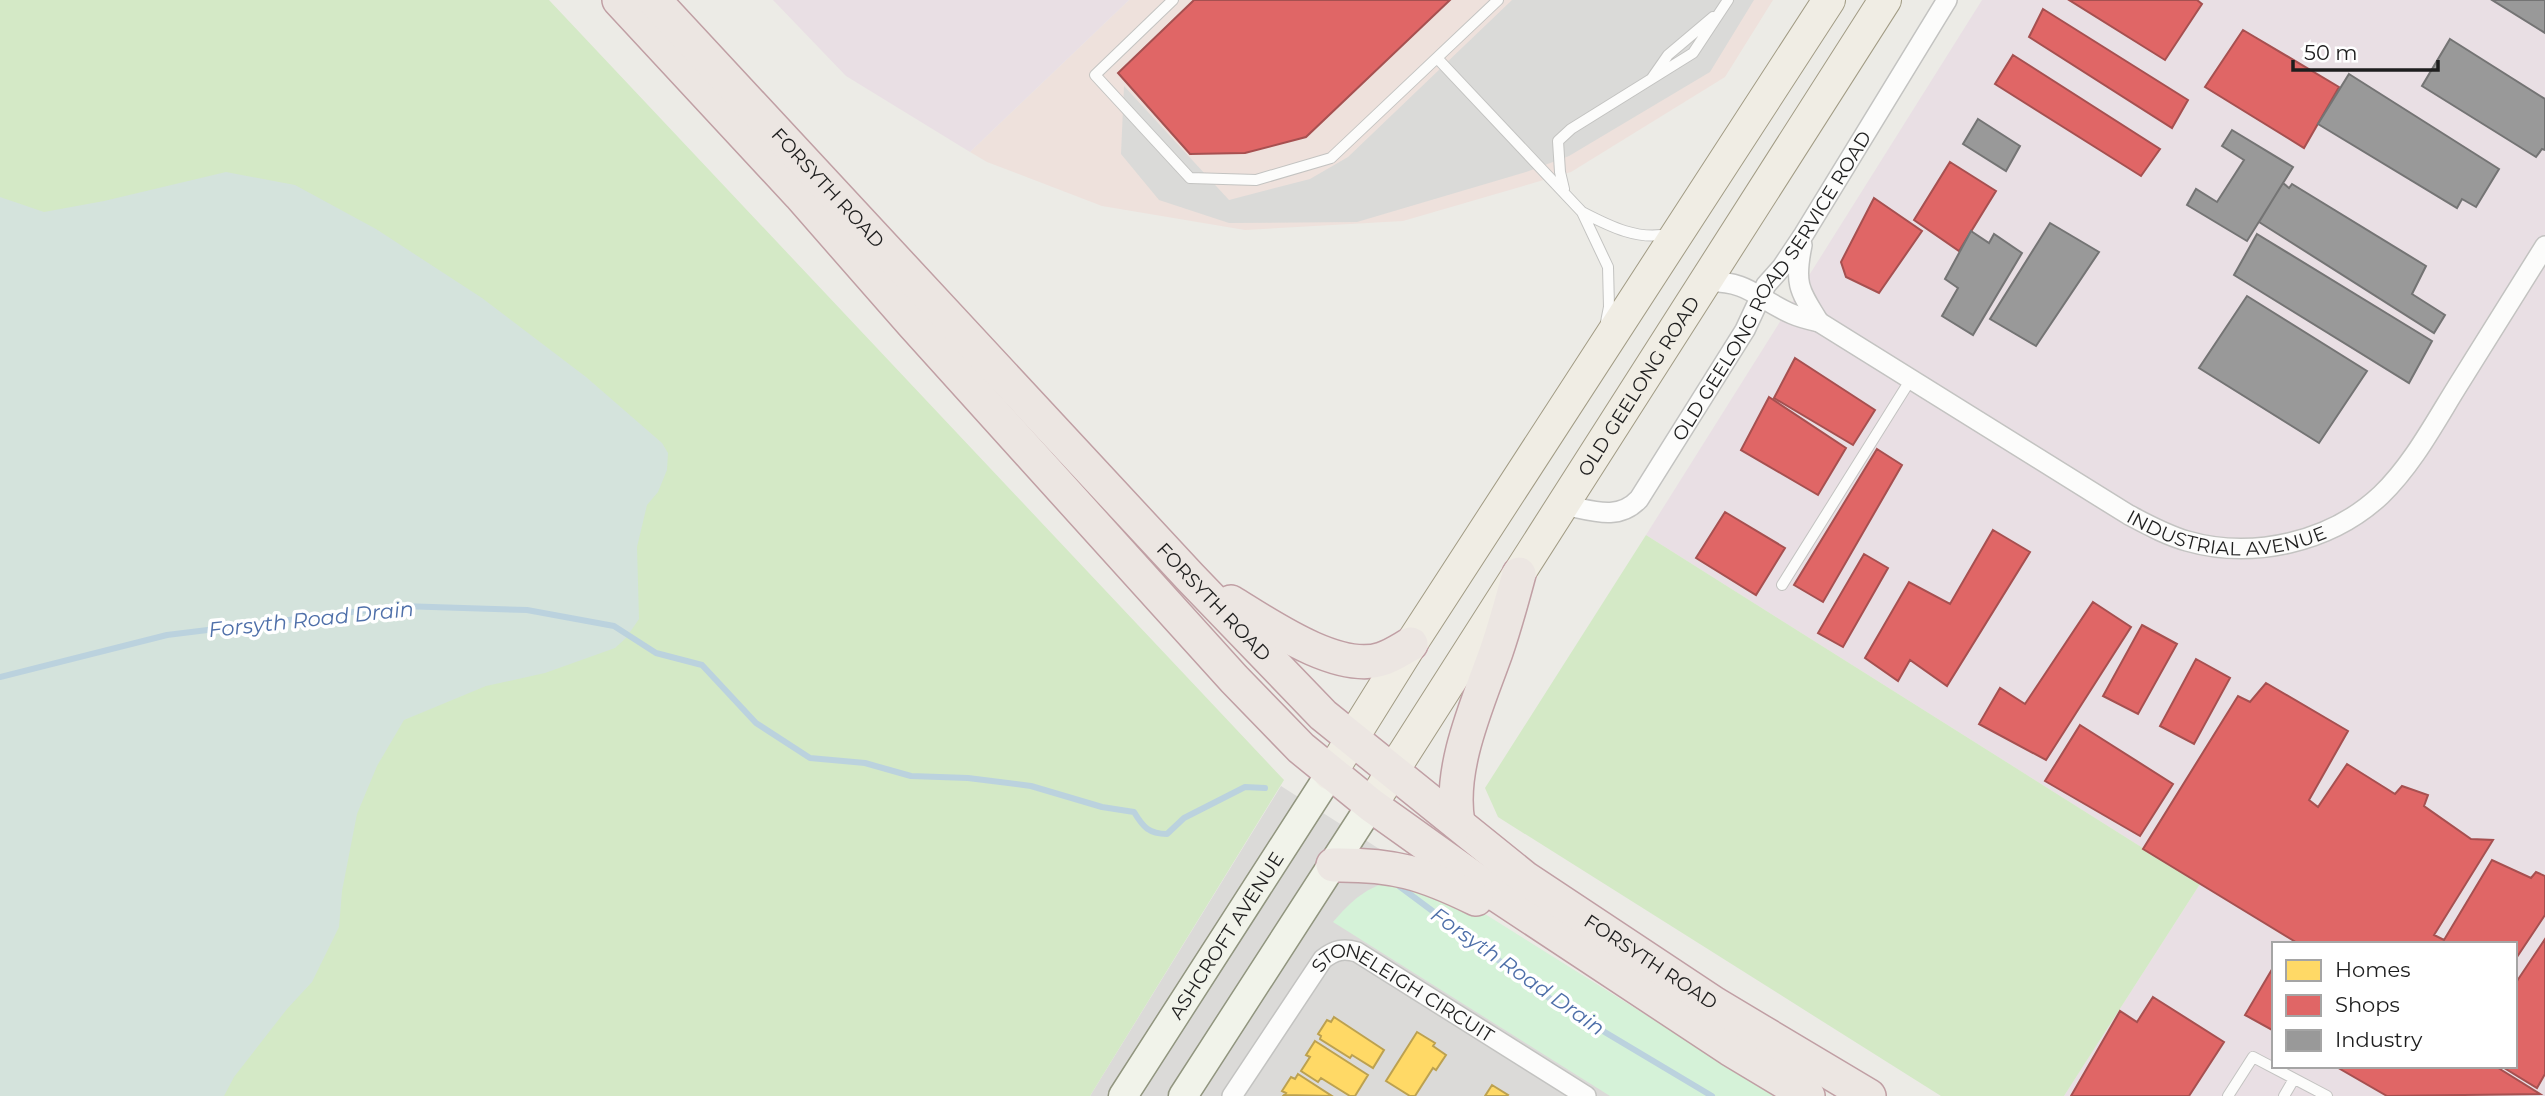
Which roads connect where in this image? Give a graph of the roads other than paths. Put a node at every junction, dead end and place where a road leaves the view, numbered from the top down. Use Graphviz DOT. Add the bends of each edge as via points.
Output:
graph roads {
  1 [pos="619,0"];
  2 [pos="654,0"];
  3 [pos="1173,0"];
  4 [pos="1498,0"];
  5 [pos="1728,0"];
  6 [pos="1829,0"];
  7 [pos="1885,0"];
  8 [pos="1947,0"];
  9 [pos="1437,58"];
  10 [pos="1565,192"];
  11 [pos="1582,212"];
  12 [pos="1682,228"];
  13 [pos="1804,234"];
  14 [pos="2542,257"];
  15 [pos="1705,282"];
  16 [pos="1760,295"];
  17 [pos="1819,322"];
  18 [pos="1597,359"];
  19 [pos="1911,379"];
  20 [pos="1563,505"];
  21 [pos="1520,574"];
  22 [pos="1190,578"];
  23 [pos="1782,585"];
  24 [pos="1411,644"];
  25 [pos="1352,740"];
  26 [pos="1394,772"];
  27 [pos="1330,774"];
  28 [pos="1371,805"];
  29 [pos="1458,823"];
  30 [pos="1332,865"];
  31 [pos="1573,946"];
  32 [pos="2272,1067"];
  33 [pos="2274,1068"];
  34 [pos="2294,1079"];
  35 [pos="1123,1096"];
  36 [pos="1183,1096"];
  37 [pos="1232,1096"];
  38 [pos="1586,1096"];
  39 [pos="1808,1096"];
  40 [pos="1869,1096"];
  41 [pos="2228,1096"];
  42 [pos="2284,1096"];
  43 [pos="2327,1096"];
  1 -- 27 [label="highway, FORSYTH ROAD" via="1234,679"];
  2 -- 22 [label="highway, FORSYTH ROAD"];
  3 -- 9 [label="lane" via="1095,75 1190,178 1256,180 1331,158"];
  4 -- 9 [label="lane"];
  5 -- 10 [label="lane" via="1693,53 1559,141"];
  6 -- 12 [label="main road"];
  7 -- 15 [label="main road, OLD GEELONG ROAD"];
  8 -- 13 [label="street, OLD GEELONG ROAD SERVICE ROAD"];
  9 -- 10 [label="lane"];
  10 -- 11 [label="lane"];
  11 -- 12 [label="lane" via="1615,229 1647,236"];
  11 -- 18 [label="lane" via="1608,267 1609,307"];
  12 -- 18 [label="main road"];
  13 -- 16 [label="street, OLD GEELONG ROAD SERVICE ROAD"];
  13 -- 17 [label="street, INDUSTRIAL AVENUE" via="1797,270 1801,293"];
  14 -- 19 [label="street, INDUSTRIAL AVENUE" via="2401,473 2354,515 2305,539 2280,545 2214,547 2156,530"];
  15 -- 16 [label="street, INDUSTRIAL AVENUE" via="1736,284"];
  15 -- 20 [label="main road, OLD GEELONG ROAD"];
  16 -- 17 [label="street, INDUSTRIAL AVENUE" via="1793,315"];
  16 -- 20 [label="street, OLD GEELONG ROAD SERVICE ROAD" via="1745,330 1634,504 1615,514"];
  17 -- 19 [label="street, INDUSTRIAL AVENUE"];
  18 -- 24 [label="main road"];
  19 -- 23 [label="lane"];
  20 -- 21 [label="main road, OLD GEELONG ROAD"];
  21 -- 26 [label="main road, OLD GEELONG ROAD"];
  21 -- 29 [label="highway" via="1462,757 1455,789"];
  22 -- 24 [label="highway" via="1298,643 1325,653 1363,662 1381,660"];
  22 -- 25 [label="highway, FORSYTH ROAD" via="1322,715"];
  24 -- 25 [label="main road"];
  25 -- 26 [label="highway, FORSYTH ROAD"];
  25 -- 27 [label="main road"];
  26 -- 28 [label="main road, OLD GEELONG ROAD"];
  26 -- 29 [label="highway, FORSYTH ROAD"];
  27 -- 28 [label="highway, FORSYTH ROAD"];
  27 -- 35 [label="main road, ASHCROFT AVENUE"];
  28 -- 30 [label="main road"];
  28 -- 31 [label="highway, FORSYTH ROAD"];
  29 -- 40 [label="highway, FORSYTH ROAD" via="1525,878 1715,1004"];
  30 -- 31 [label="highway" via="1385,866 1441,882"];
  30 -- 36 [label="main road"];
  31 -- 39 [label="highway, FORSYTH ROAD"];
  32 -- 41 [label="lane" via="2253,1057"];
  33 -- 34 [label="lane"];
  34 -- 42 [label="lane"];
  34 -- 43 [label="lane"];
  37 -- 38 [label="street, STONELEIGH CIRCUIT" via="1323,959 1338,949 1348,949"];
}
